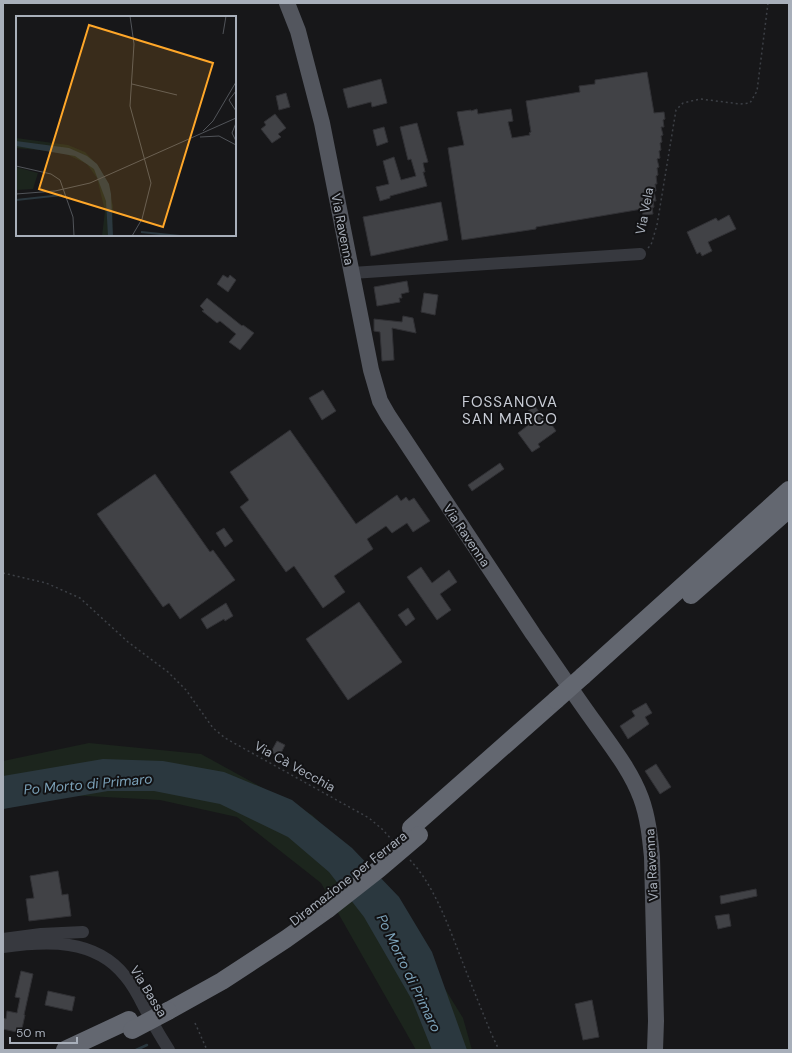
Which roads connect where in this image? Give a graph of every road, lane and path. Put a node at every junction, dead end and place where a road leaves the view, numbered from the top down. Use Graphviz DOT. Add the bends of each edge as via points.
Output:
graph roads {
  1 [pos="287,3"];
  2 [pos="768,3"];
  3 [pos="640,254"];
  4 [pos="352,273"];
  5 [pos="789,490"];
  6 [pos="789,509"];
  7 [pos="3,573"];
  8 [pos="603,665"];
  9 [pos="396,844"];
  10 [pos="410,860"];
  11 [pos="83,932"];
  12 [pos="3,939"];
  13 [pos="28,940"];
  14 [pos="3,947"];
  15 [pos="194,1024"];
  16 [pos="131,1025"];
  17 [pos="65,1050"];
  18 [pos="91,1050"];
  19 [pos="169,1050"];
  20 [pos="207,1050"];
  21 [pos="500,1050"];
  22 [pos="655,1050"];
  1 -- 4 [label="main road, Via Ravenna" via="302,47 322,123"];
  2 -- 3 [label="path, Via Vela" via="756,91 750,104 700,99 683,102 676,110 657,225 651,245"];
  3 -- 4 [label="street, Via Vela"];
  4 -- 22 [label="main road, Via Ravenna" via="371,370 380,401 558,671 619,757 641,797 647,817 652,857"];
  5 -- 8 [label="highway"];
  6 -- 8 [label="highway"];
  7 -- 9 [label="path, Via Cà Vecchia" via="46,583 80,598 128,642 168,672 186,690 213,728 225,738 369,818"];
  8 -- 16 [label="highway, Diramazione per Ferrara, bridge" via="415,831 379,869 326,904 286,939 222,981"];
  10 -- 21 [label="path" via="431,890"];
  11 -- 13 [label="street, Via Bassa" via="62,933"];
  12 -- 13 [label="street, Via Bassa"];
  13 -- 14 [label="street, Via Bassa"];
  13 -- 19 [label="street, Via Bassa" via="85,948 108,959 119,968 137,993"];
  15 -- 20 [label="path"];
  16 -- 17 [label="highway, Diramazione per Ferrara"];
  16 -- 18 [label="highway, Diramazione per Ferrara"];
}
